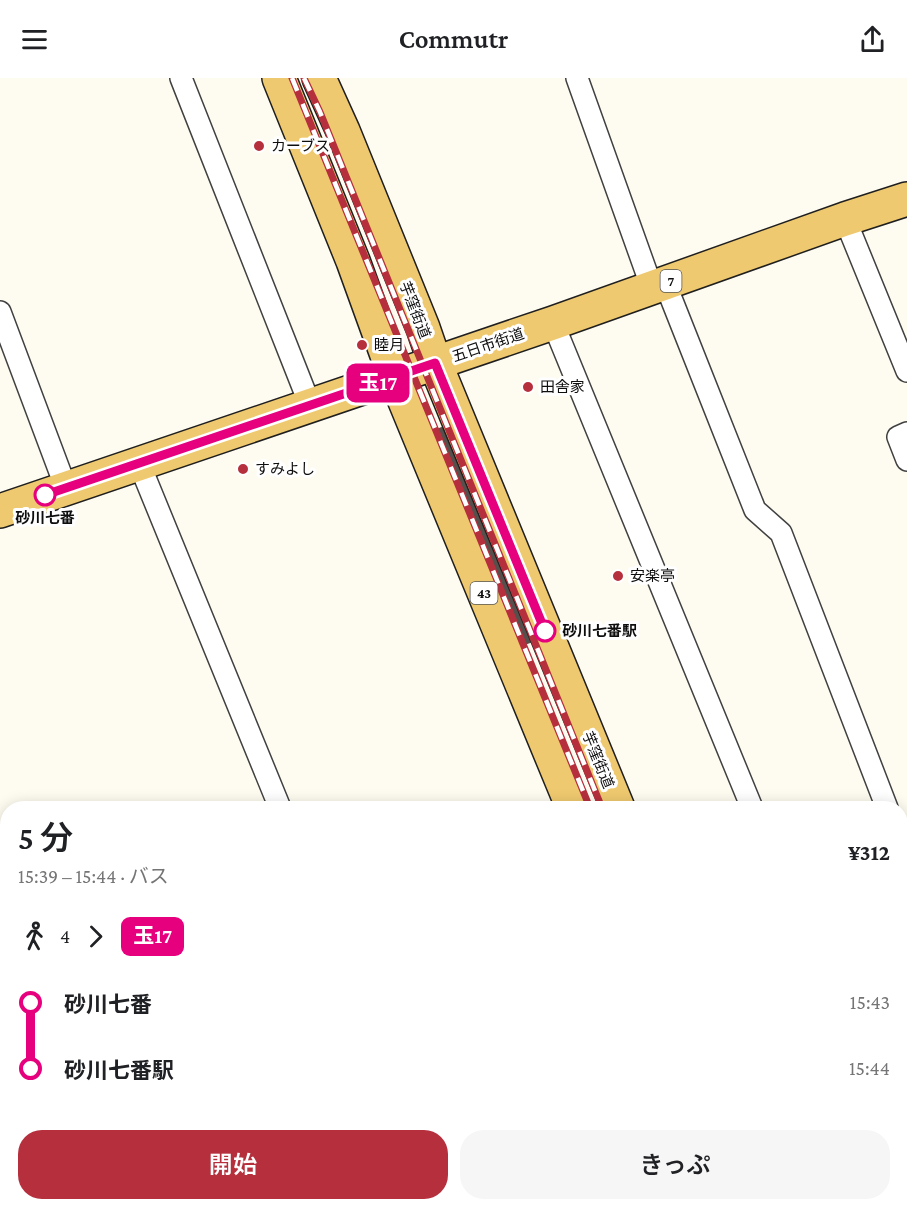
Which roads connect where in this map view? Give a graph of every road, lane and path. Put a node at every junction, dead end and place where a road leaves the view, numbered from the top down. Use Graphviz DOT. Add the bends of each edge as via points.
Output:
graph roads {
  1 [pos="181,78"];
  2 [pos="279,78"];
  3 [pos="319,78"];
  4 [pos="577,78"];
  5 [pos="907,199"];
  6 [pos="845,219"];
  7 [pos="659,285"];
  8 [pos="0,312"];
  9 [pos="553,323"];
  10 [pos="435,363"];
  11 [pos="907,371"];
  12 [pos="395,377"];
  13 [pos="310,405"];
  14 [pos="907,433"];
  15 [pos="907,460"];
  16 [pos="139,463"];
  17 [pos="66,488"];
  18 [pos="0,511"];
  19 [pos="277,801"];
  20 [pos="570,801"];
  21 [pos="615,801"];
  22 [pos="749,801"];
  23 [pos="884,801"];
  1 -- 13 [label="street"];
  2 -- 12 [label="main road, 43"];
  3 -- 10 [label="main road, 芋窪街道"];
  4 -- 7 [label="street"];
  5 -- 6 [label="main road, 五日市街道 / 7"];
  6 -- 7 [label="main road, 五日市街道 / 7"];
  6 -- 11 [label="street"];
  7 -- 9 [label="main road, 五日市街道 / 7"];
  7 -- 23 [label="street" via="755,510 781,532"];
  8 -- 17 [label="street"];
  9 -- 10 [label="main road, 五日市街道 / 7"];
  9 -- 22 [label="street"];
  10 -- 12 [label="main road, 五日市街道 / 7"];
  10 -- 21 [label="main road, 芋窪街道"];
  12 -- 13 [label="main road, 五日市街道 / 7"];
  12 -- 20 [label="main road, 43"];
  13 -- 16 [label="main road, 五日市街道 / 7"];
  14 -- 15 [label="street" via="898,436"];
  16 -- 17 [label="main road, 五日市街道 / 7"];
  16 -- 19 [label="street"];
  17 -- 18 [label="main road, 五日市街道 / 7"];
}
